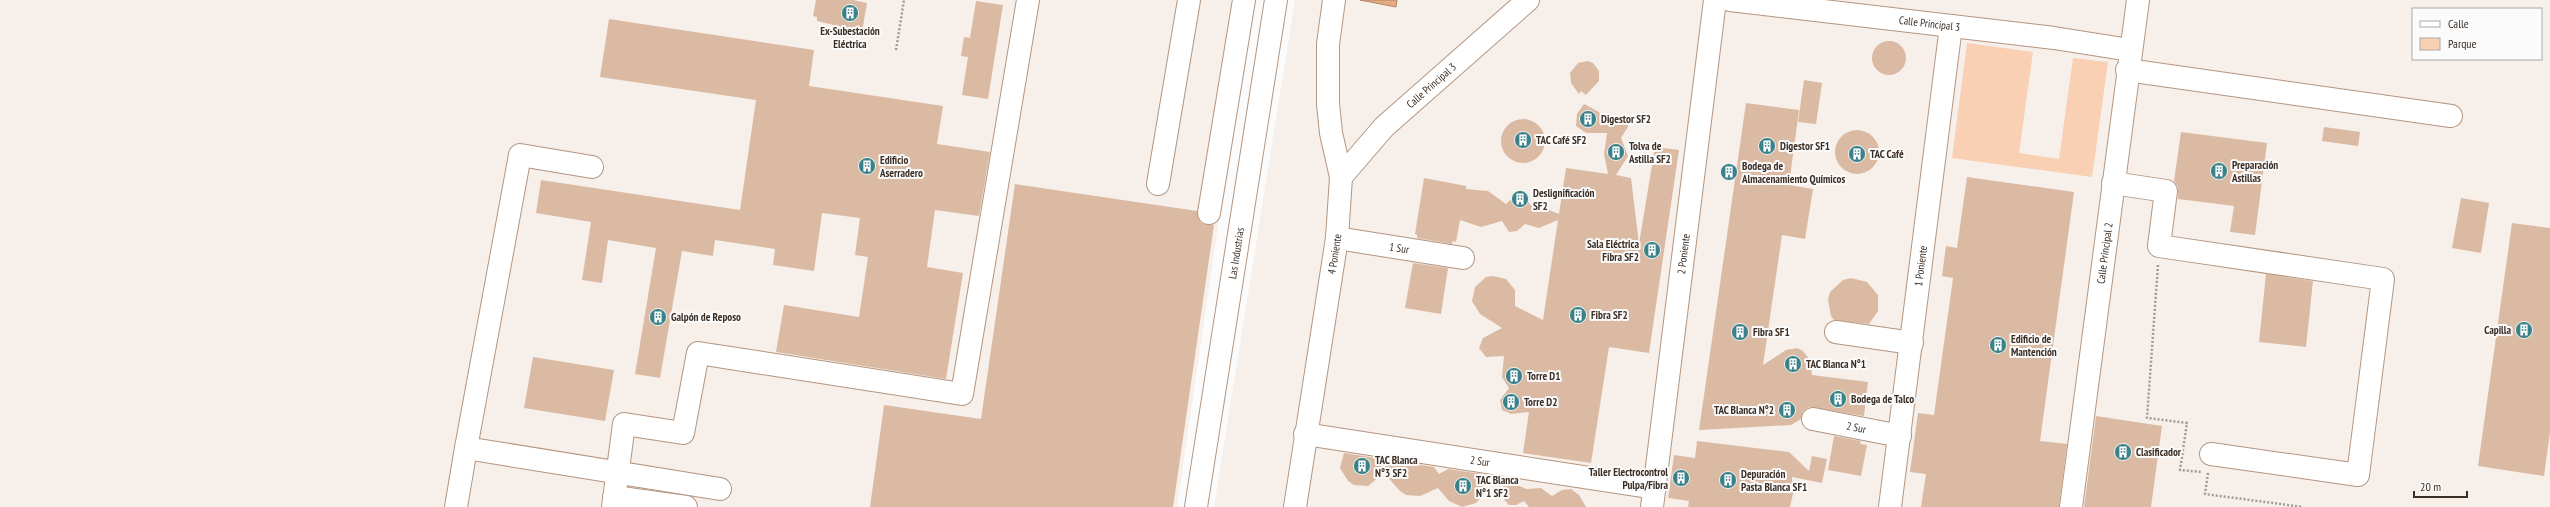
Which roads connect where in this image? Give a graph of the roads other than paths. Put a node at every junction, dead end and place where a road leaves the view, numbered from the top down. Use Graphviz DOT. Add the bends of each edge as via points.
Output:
graph roads {
  1 [pos="1028,0"];
  2 [pos="1189,0"];
  3 [pos="1244,0"];
  4 [pos="1276,0"];
  5 [pos="1334,0"];
  6 [pos="1528,0"];
  7 [pos="1715,0"];
  8 [pos="1730,0"];
  9 [pos="2138,0"];
  10 [pos="1951,26"];
  11 [pos="2128,60"];
  12 [pos="2451,116"];
  13 [pos="592,167"];
  14 [pos="1342,177"];
  15 [pos="1158,184"];
  16 [pos="2113,184"];
  17 [pos="1210,213"];
  18 [pos="1337,238"];
  19 [pos="1463,258"];
  20 [pos="1836,332"];
  21 [pos="1912,343"];
  22 [pos="1813,419"];
  23 [pos="1305,434"];
  24 [pos="1900,436"];
  25 [pos="466,448"];
  26 [pos="2211,454"];
  27 [pos="618,472"];
  28 [pos="720,490"];
  29 [pos="1653,497"];
  30 [pos="613,502"];
  31 [pos="456,507"];
  32 [pos="686,507"];
  33 [pos="1196,507"];
  34 [pos="1295,507"];
  35 [pos="1890,507"];
  36 [pos="2072,507"];
  1 -- 27 [label="street" via="962,394 698,354 683,433 624,424"];
  2 -- 15 [label="street"];
  3 -- 17 [label="street"];
  4 -- 33 [label="street, Las Industrias"];
  5 -- 14 [label="street, 4 Poniente" via="1328,44 1328,104 1331,133"];
  6 -- 14 [label="street, Calle Principal 3" via="1384,127"];
  7 -- 29 [label="street, 2 Poniente"];
  8 -- 10 [label="street, Calle Principal 3"];
  9 -- 11 [label="street, Calle Principal 2"];
  10 -- 11 [label="street, Calle Principal 3"];
  10 -- 21 [label="street, 1 Poniente"];
  11 -- 12 [label="street, Calle Principal 3"];
  11 -- 16 [label="street, Calle Principal 2"];
  13 -- 25 [label="street" via="520,155"];
  14 -- 18 [label="street, 4 Poniente"];
  16 -- 26 [label="street" via="2166,191 2159,246 2383,279 2358,476"];
  16 -- 36 [label="street, Calle Principal 2"];
  18 -- 19 [label="street, 1 Sur"];
  18 -- 23 [label="street, 4 Poniente"];
  20 -- 21 [label="street"];
  21 -- 24 [label="street, 1 Poniente"];
  22 -- 24 [label="street, 2 Sur"];
  23 -- 29 [label="street, 2 Sur"];
  23 -- 34 [label="street, 4 Poniente"];
  24 -- 35 [label="street, 1 Poniente"];
  25 -- 27 [label="street"];
  25 -- 31 [label="street"];
  27 -- 28 [label="street"];
  27 -- 30 [label="street"];
  30 -- 32 [label="street"];
}
